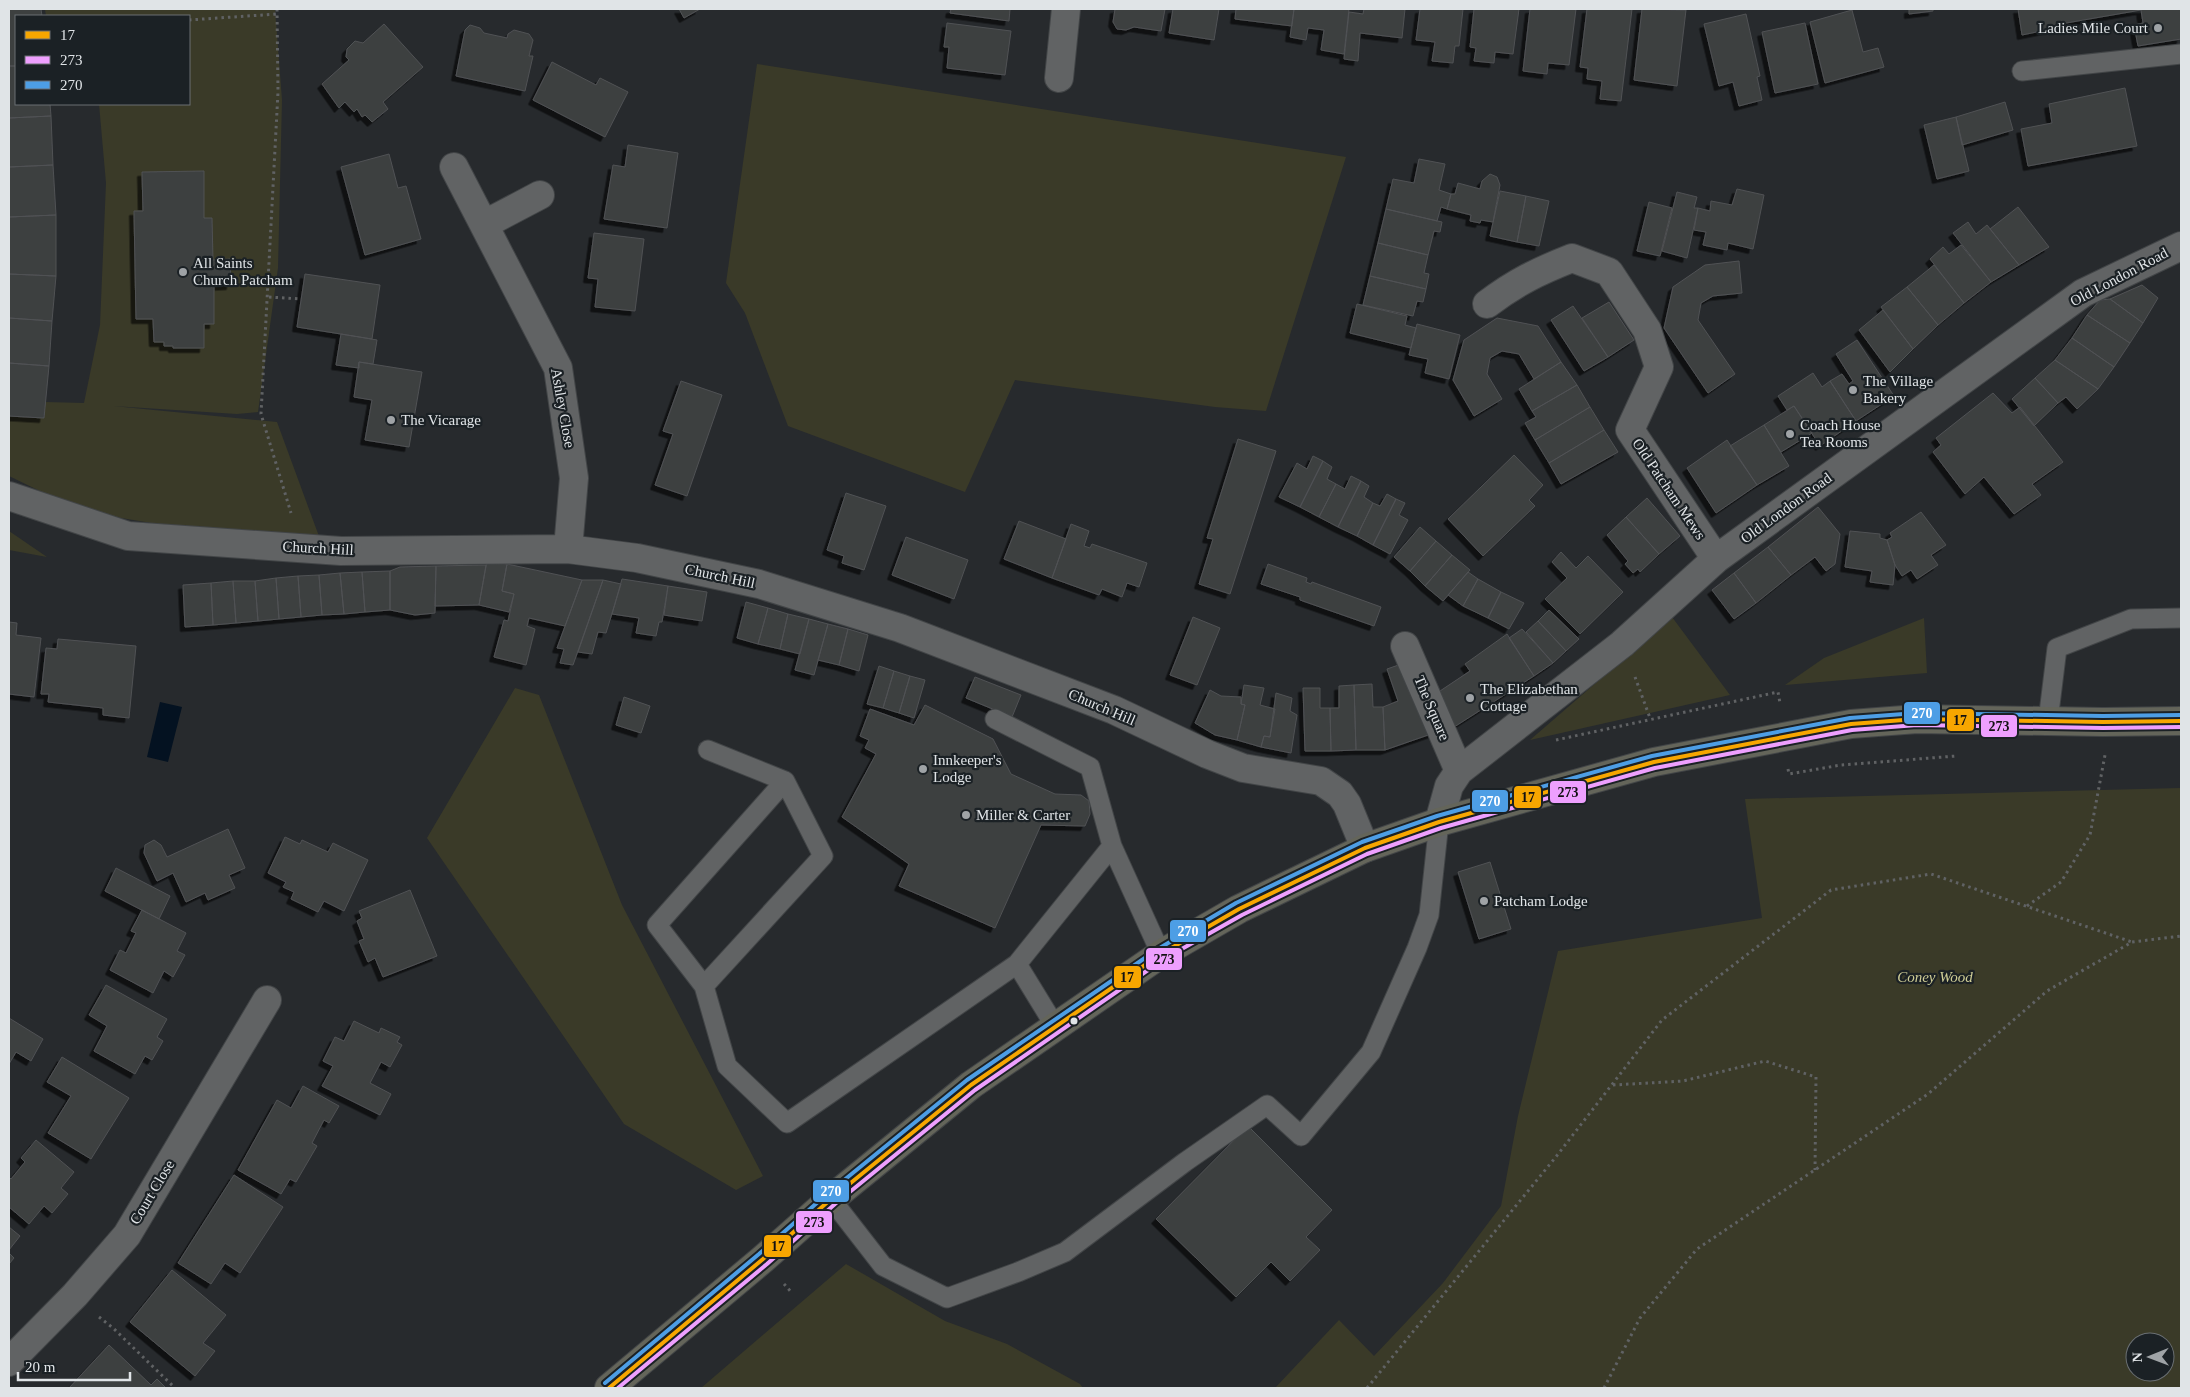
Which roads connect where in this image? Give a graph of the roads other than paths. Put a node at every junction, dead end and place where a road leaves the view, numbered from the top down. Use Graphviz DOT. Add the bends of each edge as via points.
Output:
graph roads {
  1 [pos="1066,9"];
  2 [pos="2181,54"];
  3 [pos="2022,71"];
  4 [pos="1059,78"];
  5 [pos="454,166"];
  6 [pos="540,196"];
  7 [pos="485,224"];
  8 [pos="2181,246"];
  9 [pos="1487,304"];
  10 [pos="9,496"];
  11 [pos="568,549"];
  12 [pos="1716,559"];
  13 [pos="2181,618"];
  14 [pos="1405,646"];
  15 [pos="995,719"];
  16 [pos="2048,721"];
  17 [pos="2181,721"];
  18 [pos="708,750"];
  19 [pos="1458,771"];
  20 [pos="785,781"];
  21 [pos="1439,822"];
  22 [pos="1112,846"];
  23 [pos="1365,848"];
  24 [pos="1161,954"];
  25 [pos="1017,964"];
  26 [pos="704,986"];
  27 [pos="267,1000"];
  28 [pos="1055,1026"];
  29 [pos="831,1199"];
  30 [pos="9,1362"];
  31 [pos="609,1388"];
  1 -- 4 [label="street"];
  2 -- 3 [label="lane"];
  5 -- 7 [label="street, Ashley Close"];
  6 -- 7 [label="street"];
  7 -- 11 [label="street, Ashley Close" via="558,368 574,478"];
  8 -- 12 [label="street, Old London Road" via="2083,293"];
  9 -- 12 [label="street, Old Patcham Mews" via="1514,284 1572,258 1609,272 1647,330 1659,367 1630,430"];
  10 -- 11 [label="street, Church Hill" via="128,536 341,551"];
  11 -- 23 [label="street, Church Hill" via="637,558 759,584 900,628 1114,710 1243,768 1322,782 1348,804"];
  12 -- 19 [label="street, Old London Road" via="1622,644"];
  13 -- 16 [label="lane" via="2132,619 2057,648"];
  14 -- 19 [label="street, The Square"];
  15 -- 22 [label="lane" via="1090,766"];
  16 -- 17 [label="highway"];
  16 -- 21 [label="highway" via="1917,718 1851,724 1654,762"];
  18 -- 20 [label="lane"];
  19 -- 21 [label="street, Old London Road" via="1449,786"];
  20 -- 26 [label="lane" via="823,856"];
  20 -- 26 [label="lane" via="657,925"];
  21 -- 23 [label="highway"];
  21 -- 29 [label="lane" via="1429,915 1417,948 1371,1052 1302,1136 1267,1105 1065,1252 947,1298 883,1266"];
  22 -- 24 [label="lane"];
  22 -- 25 [label="lane"];
  23 -- 24 [label="highway" via="1239,909"];
  24 -- 28 [label="highway"];
  25 -- 26 [label="lane" via="787,1123 727,1066"];
  25 -- 28 [label="lane"];
  27 -- 30 [label="street, Court Close" via="127,1235 75,1296"];
  28 -- 29 [label="highway" via="971,1085"];
  29 -- 31 [label="highway"];
}
